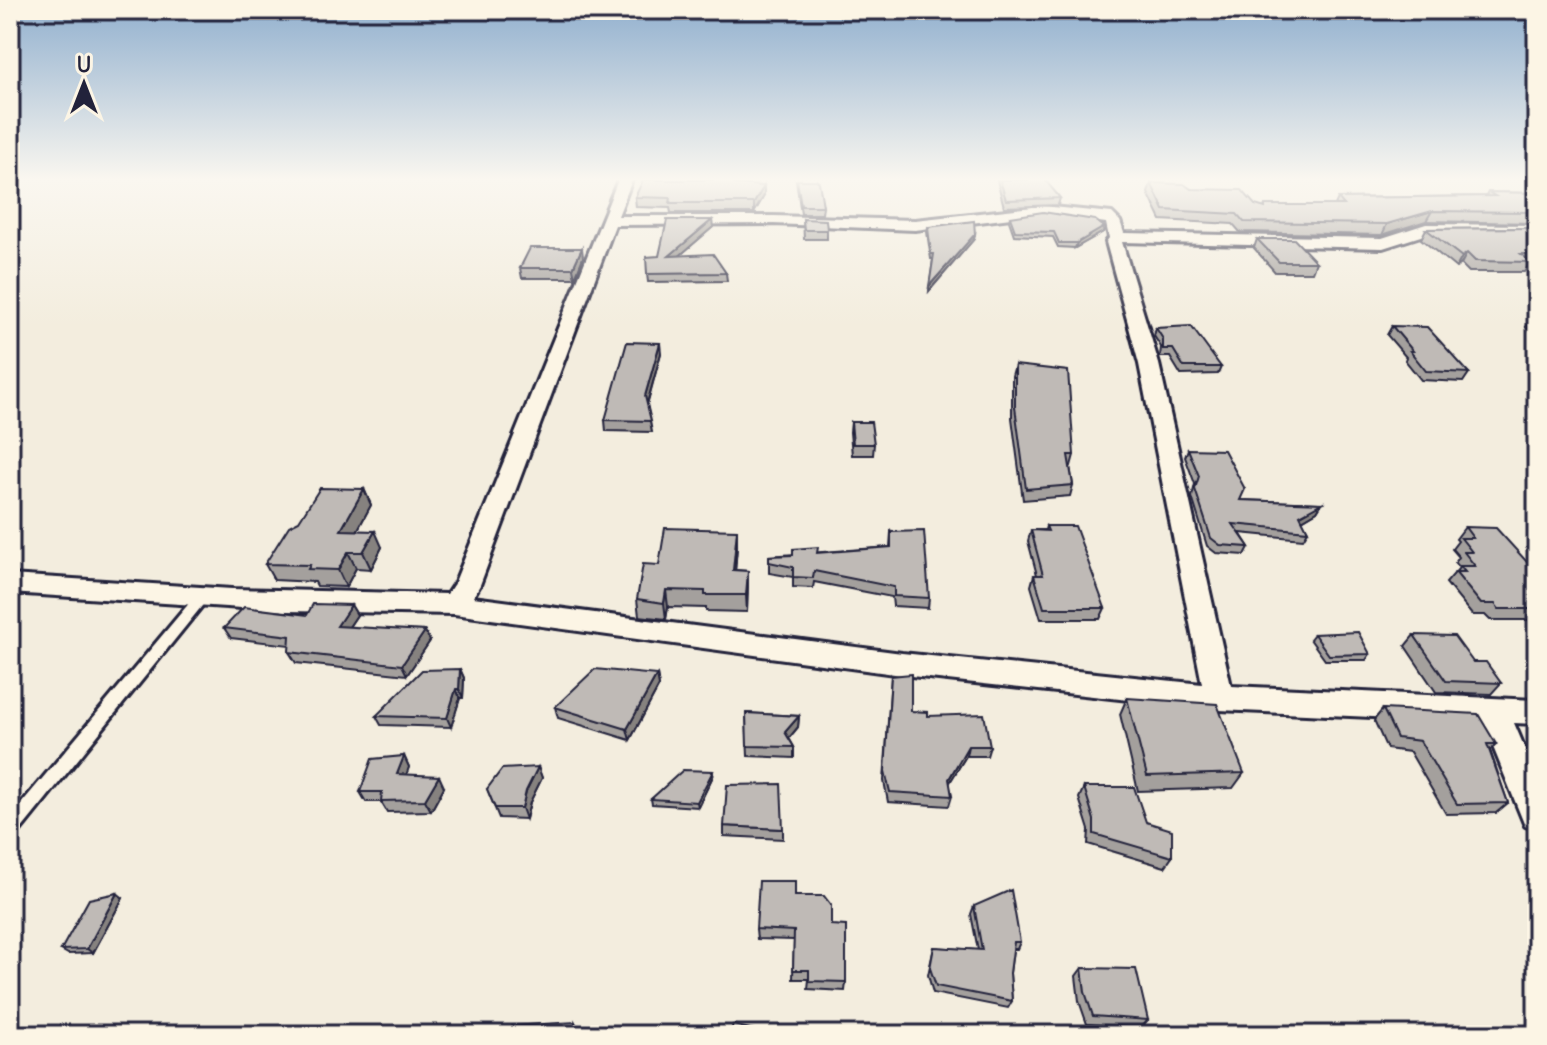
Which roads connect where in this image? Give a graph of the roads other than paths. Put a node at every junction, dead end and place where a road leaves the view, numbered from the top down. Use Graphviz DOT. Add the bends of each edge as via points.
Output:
graph roads {
  1 [pos="606,229"];
  2 [pos="1115,229"];
  3 [pos="1537,230"];
  4 [pos="1117,238"];
  5 [pos="10,584"];
  6 [pos="201,598"];
  7 [pos="454,604"];
  8 [pos="1219,698"];
  9 [pos="1493,710"];
  10 [pos="1537,712"];
  11 [pos="1537,815"];
  12 [pos="10,830"];
  1 -- 7 [label="street" via="467,585"];
  2 -- 4 [label="street"];
  3 -- 4 [label="street" via="1426,229 1383,243"];
  4 -- 8 [label="street"];
  5 -- 6 [label="street"];
  6 -- 7 [label="street"];
  6 -- 12 [label="lane"];
  7 -- 8 [label="street" via="902,664"];
  8 -- 9 [label="street"];
  9 -- 10 [label="street"];
  9 -- 11 [label="street"];
}
